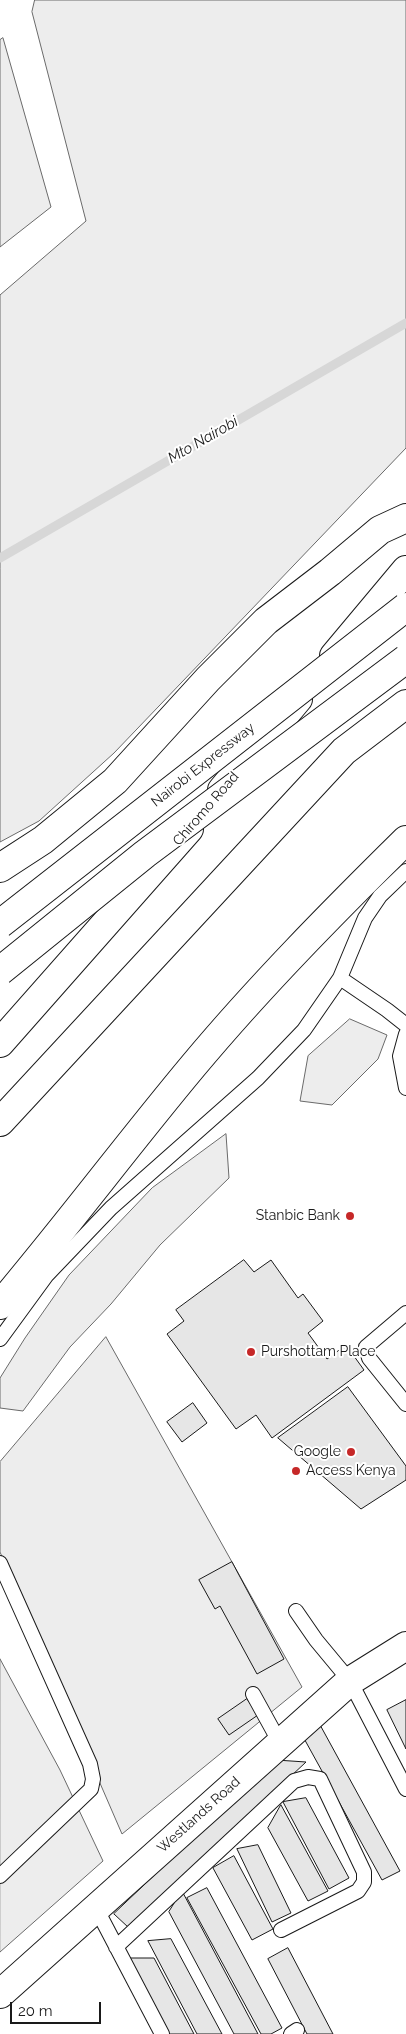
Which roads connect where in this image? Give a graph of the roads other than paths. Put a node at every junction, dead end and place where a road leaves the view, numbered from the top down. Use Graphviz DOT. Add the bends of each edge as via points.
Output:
graph roads {
  1 [pos="406,518"];
  2 [pos="406,570"];
  3 [pos="406,607"];
  4 [pos="406,659"];
  5 [pos="406,704"];
  6 [pos="406,840"];
  7 [pos="0,868"];
  8 [pos="406,871"];
  9 [pos="0,924"];
  10 [pos="0,971"];
  11 [pos="340,978"];
  12 [pos="406,1025"];
  13 [pos="406,1034"];
  14 [pos="0,1044"];
  15 [pos="406,1088"];
  16 [pos="0,1122"];
  17 [pos="0,1305"];
  18 [pos="406,1313"];
  19 [pos="0,1339"];
  20 [pos="406,1404"];
  21 [pos="0,1563"];
  22 [pos="296,1611"];
  23 [pos="406,1646"];
  24 [pos="350,1681"];
  25 [pos="253,1694"];
  26 [pos="280,1743"];
  27 [pos="406,1789"];
  28 [pos="0,1876"];
  29 [pos="96,1908"];
  30 [pos="281,1930"];
  31 [pos="116,1947"];
  32 [pos="0,1994"];
  33 [pos="162,2034"];
  1 -- 7 [label="main road" via="380,530 266,621 115,781 44,840"];
  2 -- 14 [label="main road, Chiromo Road" via="194,823"];
  3 -- 9 [label="main road, Nairobi Expressway, bridge"];
  4 -- 10 [label="main road, bridge" via="145,854"];
  5 -- 16 [label="main road" via="344,751"];
  6 -- 17 [label="main road" via="274,975 193,1066"];
  8 -- 11 [label="lane" via="380,896 365,918"];
  11 -- 12 [label="lane"];
  11 -- 19 [label="lane" via="304,1030 258,1078 110,1208 46,1276"];
  13 -- 15 [label="lane" via="400,1056"];
  18 -- 20 [label="lane" via="366,1347 366,1351"];
  21 -- 28 [label="lane" via="90,1764 93,1779 90,1790"];
  22 -- 24 [label="lane"];
  23 -- 24 [label="main road, Westlands Road"];
  24 -- 26 [label="main road, Westlands Road"];
  24 -- 27 [label="lane"];
  25 -- 26 [label="lane"];
  26 -- 29 [label="main road, Westlands Road"];
  29 -- 31 [label="lane"];
  29 -- 32 [label="main road, Westlands Road"];
  30 -- 31 [label="lane" via="358,1891 364,1882 364,1872 320,1779 308,1777 294,1781"];
  31 -- 33 [label="lane"];
}
